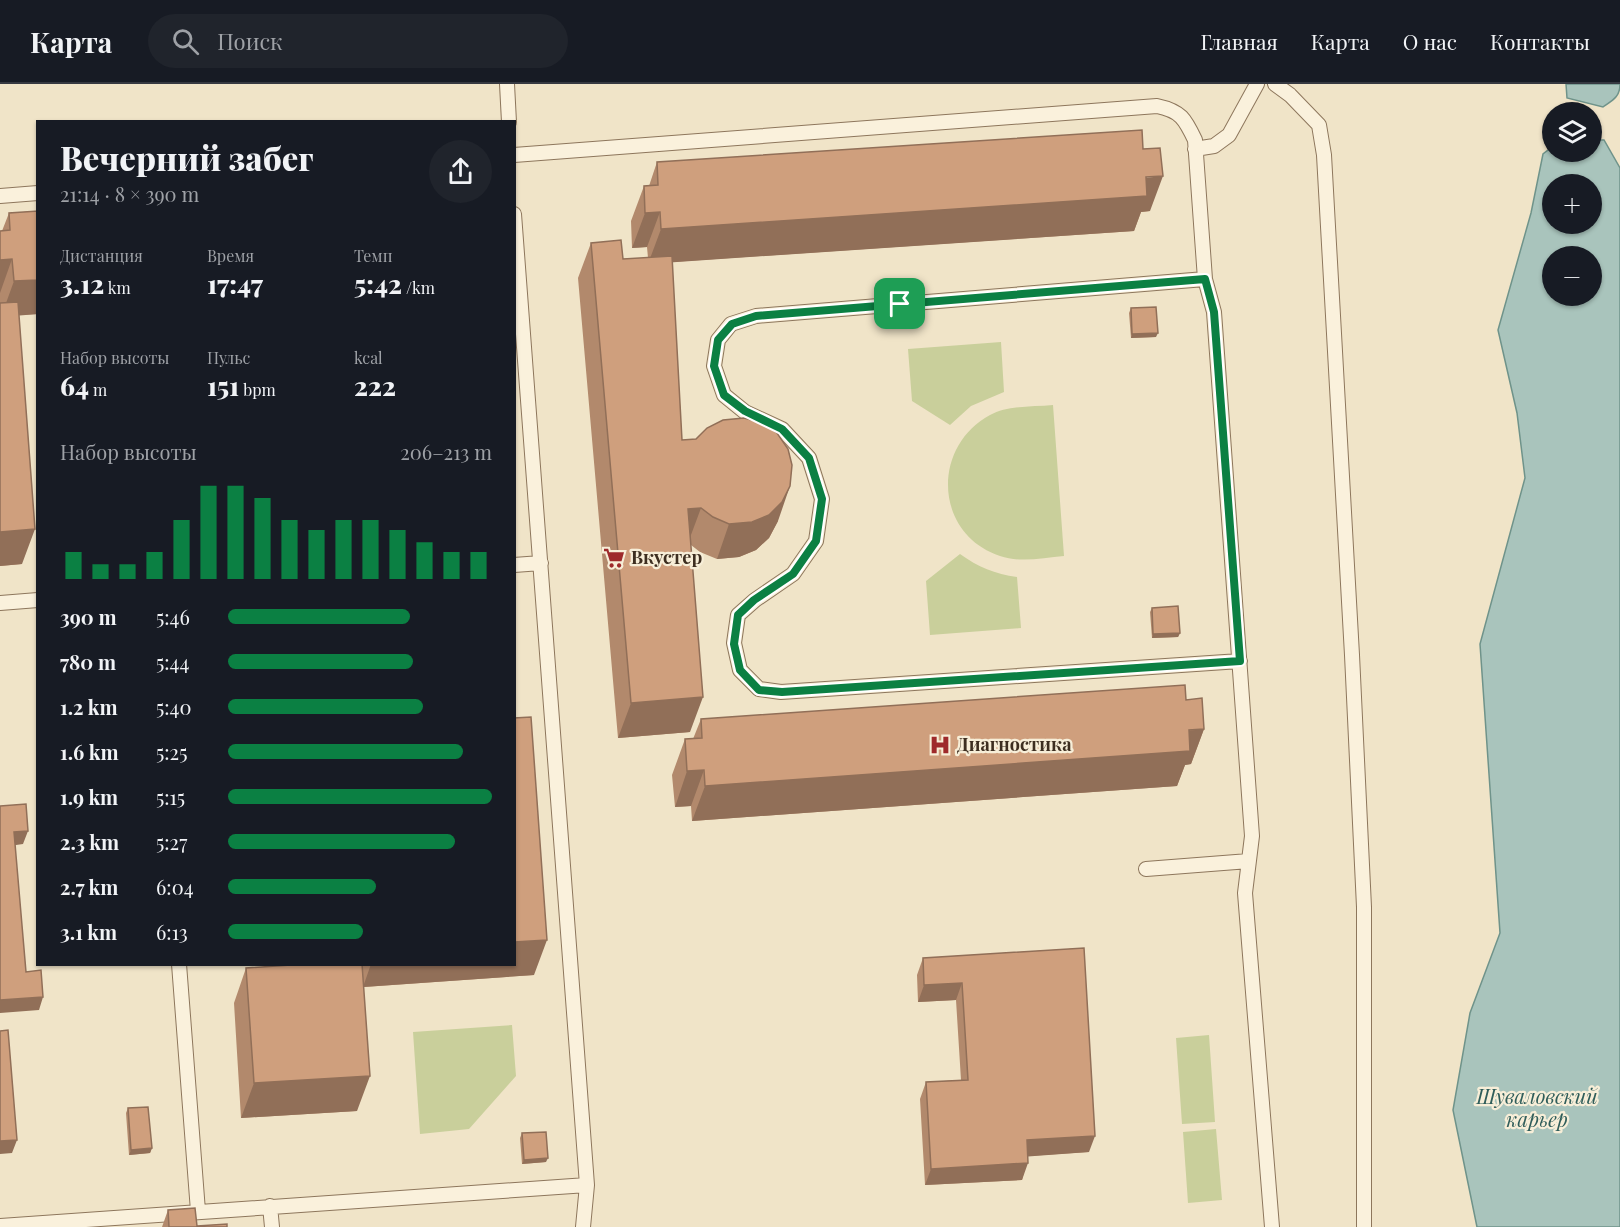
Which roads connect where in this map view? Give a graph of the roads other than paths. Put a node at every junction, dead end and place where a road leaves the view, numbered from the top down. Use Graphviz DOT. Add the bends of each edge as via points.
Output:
graph roads {
  1 [pos="507,84"];
  2 [pos="1257,84"];
  3 [pos="1275,84"];
  4 [pos="509,120"];
  5 [pos="1195,149"];
  6 [pos="516,155"];
  7 [pos="36,193"];
  8 [pos="0,196"];
  9 [pos="516,262"];
  10 [pos="1205,279"];
  11 [pos="519,335"];
  12 [pos="540,563"];
  13 [pos="516,565"];
  14 [pos="36,600"];
  15 [pos="0,603"];
  16 [pos="1240,661"];
  17 [pos="1249,861"];
  18 [pos="1146,869"];
  19 [pos="179,966"];
  20 [pos="586,1185"];
  21 [pos="270,1206"];
  22 [pos="198,1212"];
  23 [pos="0,1226"];
  24 [pos="272,1227"];
  25 [pos="583,1227"];
  26 [pos="1272,1227"];
  27 [pos="1364,1227"];
  1 -- 4 [label="lane"];
  2 -- 5 [label="lane" via="1229,135 1214,146"];
  3 -- 27 [label="lane" via="1319,125 1324,155 1364,907"];
  5 -- 6 [label="lane" via="1186,123 1174,110 1157,106"];
  5 -- 10 [label="lane"];
  7 -- 8 [label="lane"];
  9 -- 11 [label="lane"];
  10 -- 16 [label="lane" via="1214,312"];
  10 -- 16 [label="lane" via="756,316 732,324 718,340 714,366 724,395 745,411 782,429 809,458 822,499 816,541 793,574 738,615 734,644 740,670 759,690 782,692"];
  11 -- 12 [label="lane"];
  12 -- 13 [label="lane"];
  12 -- 20 [label="lane"];
  14 -- 15 [label="lane"];
  16 -- 17 [label="lane" via="1252,836"];
  17 -- 18 [label="lane"];
  17 -- 26 [label="lane" via="1245,893"];
  19 -- 22 [label="lane"];
  20 -- 21 [label="lane"];
  20 -- 25 [label="lane"];
  21 -- 22 [label="lane"];
  21 -- 24 [label="lane"];
  22 -- 23 [label="lane"];
}
